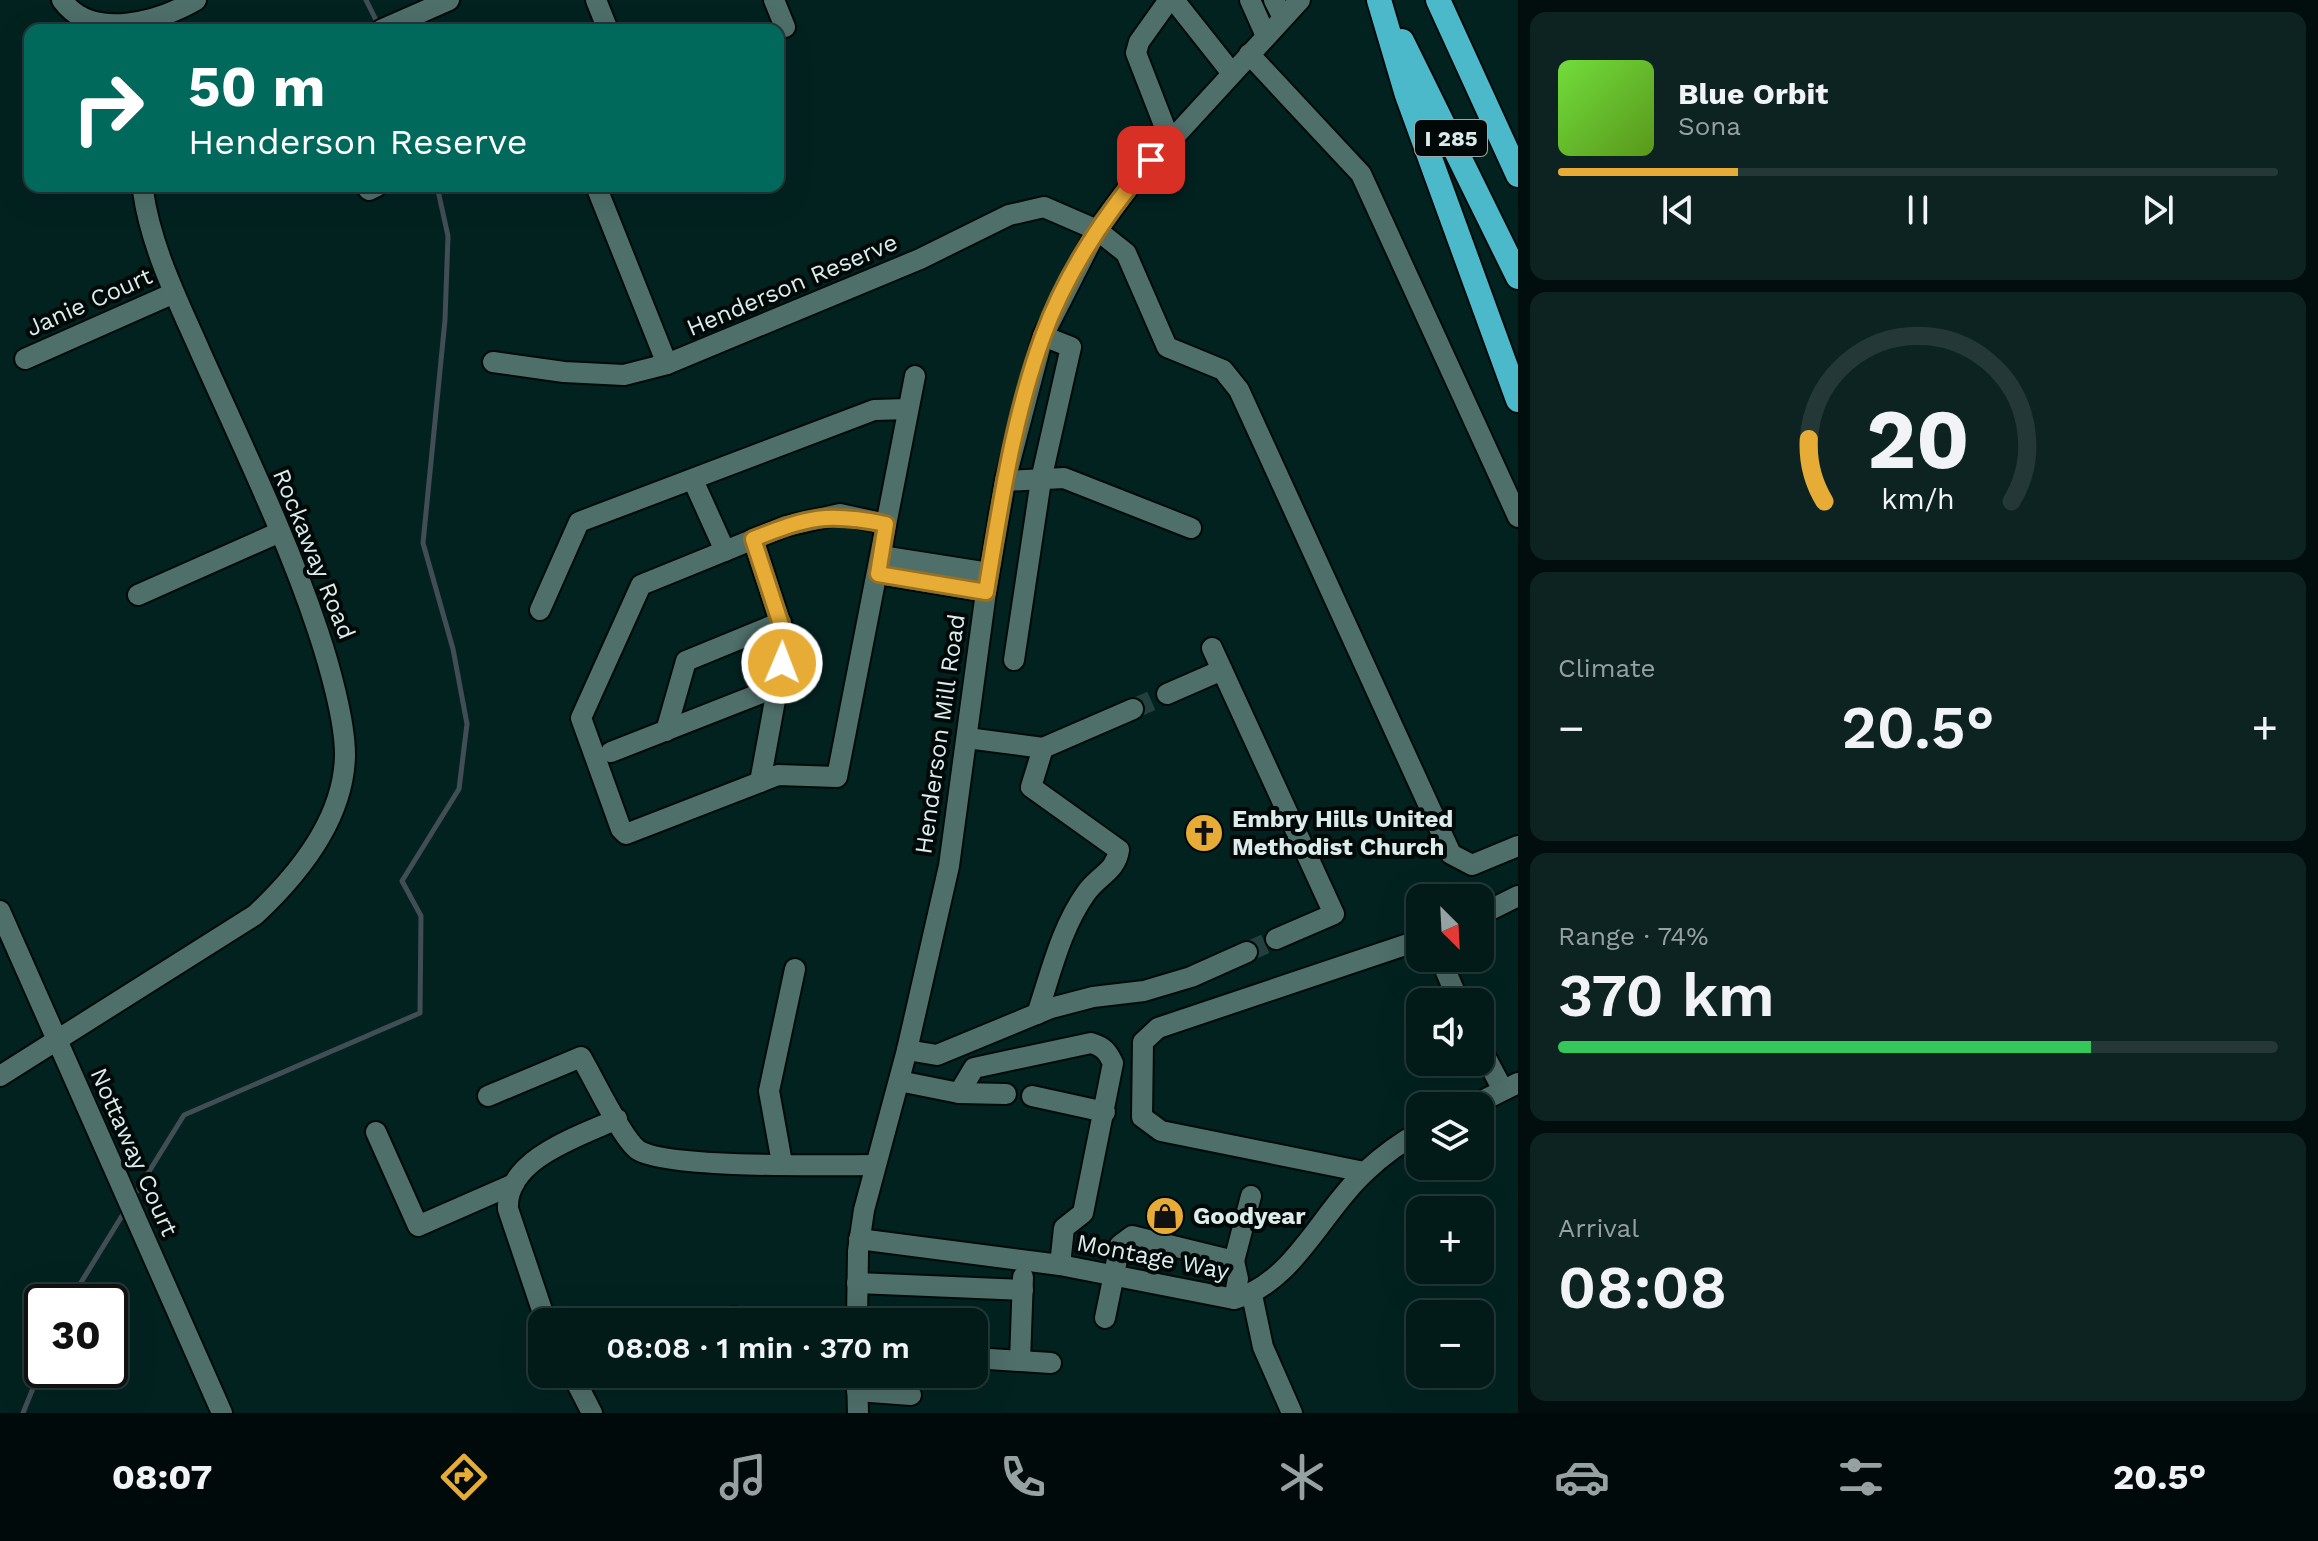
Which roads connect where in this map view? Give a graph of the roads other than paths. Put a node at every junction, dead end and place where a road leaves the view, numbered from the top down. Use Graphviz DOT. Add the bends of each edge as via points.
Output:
graph roads {
  1 [pos="62,0"];
  2 [pos="196,0"];
  3 [pos="449,0"];
  4 [pos="596,0"];
  5 [pos="774,0"];
  6 [pos="1172,0"];
  7 [pos="1250,0"];
  8 [pos="1300,0"];
  9 [pos="1380,0"];
  10 [pos="1438,0"];
  11 [pos="1278,9"];
  12 [pos="98,24"];
  13 [pos="130,24"];
  14 [pos="398,24"];
  15 [pos="606,24"];
  16 [pos="784,24"];
  17 [pos="1266,36"];
  18 [pos="1249,54"];
  19 [pos="1231,72"];
  20 [pos="1169,138"];
  21 [pos="1518,140"];
  22 [pos="1518,175"];
  23 [pos="143,192"];
  24 [pos="598,192"];
  25 [pos="1097,230"];
  26 [pos="1518,277"];
  27 [pos="174,293"];
  28 [pos="1043,336"];
  29 [pos="25,359"];
  30 [pos="493,362"];
  31 [pos="667,364"];
  32 [pos="915,376"];
  33 [pos="1518,400"];
  34 [pos="908,409"];
  35 [pos="693,480"];
  36 [pos="1041,480"];
  37 [pos="1005,481"];
  38 [pos="1518,517"];
  39 [pos="886,524"];
  40 [pos="1191,528"];
  41 [pos="280,532"];
  42 [pos="753,539"];
  43 [pos="725,551"];
  44 [pos="879,565"];
  45 [pos="987,583"];
  46 [pos="138,595"];
  47 [pos="540,610"];
  48 [pos="781,622"];
  49 [pos="1212,648"];
  50 [pos="1014,660"];
  51 [pos="1222,670"];
  52 [pos="777,687"];
  53 [pos="1167,694"];
  54 [pos="1133,709"];
  55 [pos="666,731"];
  56 [pos="967,738"];
  57 [pos="1043,748"];
  58 [pos="611,752"];
  59 [pos="760,782"];
  60 [pos="1518,846"];
  61 [pos="1518,896"];
  62 [pos="1494,908"];
  63 [pos="0,911"];
  64 [pos="1276,939"];
  65 [pos="1406,945"];
  66 [pos="1247,952"];
  67 [pos="795,969"];
  68 [pos="1037,1014"];
  69 [pos="56,1041"];
  70 [pos="907,1050"];
  71 [pos="1494,1067"];
  72 [pos="0,1076"];
  73 [pos="899,1081"];
  74 [pos="1511,1086"];
  75 [pos="959,1093"];
  76 [pos="1006,1094"];
  77 [pos="488,1096"];
  78 [pos="1032,1096"];
  79 [pos="1105,1112"];
  80 [pos="617,1119"];
  81 [pos="376,1132"];
  82 [pos="1406,1142"];
  83 [pos="782,1163"];
  84 [pos="875,1165"];
  85 [pos="1364,1172"];
  86 [pos="514,1184"];
  87 [pos="1251,1196"];
  88 [pos="859,1239"];
  89 [pos="1024,1261"];
  90 [pos="1234,1261"];
  91 [pos="1060,1265"];
  92 [pos="1113,1276"];
  93 [pos="857,1283"];
  94 [pos="1023,1290"];
  95 [pos="1243,1297"];
  96 [pos="541,1308"];
  97 [pos="857,1308"];
  98 [pos="1105,1318"];
  99 [pos="988,1359"];
  100 [pos="1020,1361"];
  101 [pos="1051,1363"];
  102 [pos="579,1388"];
  103 [pos="857,1388"];
  104 [pos="882,1388"];
  105 [pos="911,1395"];
  106 [pos="222,1413"];
  107 [pos="592,1413"];
  108 [pos="858,1413"];
  109 [pos="1292,1413"];
  1 -- 12 [label="street"];
  2 -- 13 [label="street"];
  3 -- 14 [label="street"];
  4 -- 15 [label="street"];
  5 -- 16 [label="street"];
  6 -- 19 [label="street"];
  6 -- 20 [label="street" via="1136,53"];
  7 -- 17 [label="street"];
  8 -- 11 [label="street, Henderson Mill Road"];
  9 -- 26 [label="highway, I 285"];
  9 -- 33 [label="highway" via="1407,95"];
  10 -- 21 [label="highway"];
  10 -- 22 [label="highway, I 285"];
  11 -- 17 [label="street, Henderson Mill Road"];
  17 -- 18 [label="street, Henderson Mill Road"];
  18 -- 19 [label="street, Henderson Mill Road"];
  18 -- 38 [label="street" via="1361,174"];
  19 -- 20 [label="street, Henderson Mill Road"];
  20 -- 25 [label="street, Henderson Mill Road"];
  23 -- 27 [label="street, Rockaway Road" via="147,223"];
  24 -- 31 [label="street"];
  25 -- 28 [label="street, Henderson Mill Road"];
  25 -- 31 [label="street, Henderson Reserve" via="1044,207 1009,215 894,271"];
  25 -- 60 [label="street, Henderson Reserve" via="1126,253 1167,347 1223,370 1239,390 1451,854 1472,865"];
  27 -- 29 [label="street, Janie Court"];
  27 -- 41 [label="street, Rockaway Road"];
  28 -- 36 [label="street" via="1071,347"];
  28 -- 37 [label="street, Henderson Mill Road"];
  30 -- 31 [label="street, Henderson Reserve" via="624,375"];
  32 -- 34 [label="street"];
  34 -- 35 [label="street" via="874,410"];
  34 -- 39 [label="street"];
  35 -- 43 [label="street"];
  35 -- 47 [label="street" via="579,522"];
  36 -- 37 [label="street"];
  36 -- 40 [label="street" via="1064,478"];
  36 -- 50 [label="street"];
  37 -- 45 [label="street, Henderson Mill Road"];
  39 -- 42 [label="street" via="840,514"];
  39 -- 44 [label="street"];
  41 -- 46 [label="street"];
  41 -- 69 [label="street, Rockaway Road" via="330,667 345,755 332,814 289,883 255,915"];
  42 -- 43 [label="street"];
  42 -- 48 [label="street"];
  43 -- 59 [label="street" via="641,585 581,718 626,834"];
  44 -- 45 [label="street"];
  44 -- 59 [label="street" via="837,777 778,775"];
  45 -- 56 [label="street, Henderson Mill Road"];
  48 -- 52 [label="street" via="786,640"];
  48 -- 55 [label="street" via="686,661"];
  49 -- 51 [label="street"];
  51 -- 53 [label="street"];
  51 -- 64 [label="street" via="1334,914"];
  52 -- 55 [label="street"];
  52 -- 59 [label="street"];
  54 -- 57 [label="street"];
  55 -- 58 [label="street"];
  56 -- 57 [label="street"];
  56 -- 70 [label="street, Henderson Mill Road" via="949,866"];
  57 -- 68 [label="street" via="1031,787 1119,850 1117,864 1089,889 1072,915"];
  61 -- 62 [label="street"];
  63 -- 69 [label="street, Nottaway Court"];
  65 -- 85 [label="street" via="1158,1028 1143,1042 1142,1117 1161,1131"];
  66 -- 68 [label="street" via="1144,991 1093,997"];
  67 -- 83 [label="street" via="769,1091"];
  68 -- 70 [label="street" via="937,1055"];
  69 -- 72 [label="street, Rockaway Road"];
  69 -- 106 [label="street, Nottaway Court"];
  70 -- 73 [label="street, Henderson Mill Road"];
  71 -- 74 [label="street"];
  73 -- 75 [label="street"];
  73 -- 84 [label="street, Henderson Mill Road"];
  75 -- 76 [label="street"];
  75 -- 79 [label="street" via="974,1068 1091,1043 1105,1048 1113,1063"];
  77 -- 80 [label="street" via="581,1057"];
  78 -- 79 [label="street"];
  79 -- 91 [label="street" via="1083,1213 1064,1228"];
  80 -- 83 [label="street" via="639,1151 665,1158"];
  80 -- 86 [label="street" via="544,1154"];
  81 -- 86 [label="street" via="418,1226"];
  82 -- 85 [label="street, Montage Way"];
  83 -- 84 [label="street"];
  84 -- 88 [label="street, Henderson Mill Road"];
  85 -- 95 [label="street, Montage Way" via="1275,1277"];
  86 -- 96 [label="street" via="507,1196 508,1209"];
  87 -- 90 [label="street"];
  88 -- 89 [label="street, Montage Way"];
  88 -- 93 [label="street, Henderson Mill Road"];
  89 -- 91 [label="street, Montage Way"];
  89 -- 94 [label="street"];
  90 -- 92 [label="street" via="1132,1236 1120,1245"];
  90 -- 95 [label="street"];
  91 -- 92 [label="street, Montage Way"];
  92 -- 95 [label="street, Montage Way"];
  92 -- 98 [label="street"];
  93 -- 94 [label="street"];
  93 -- 97 [label="street, Henderson Mill Road"];
  94 -- 100 [label="street"];
  95 -- 109 [label="street"];
  99 -- 100 [label="street"];
  100 -- 101 [label="street"];
  102 -- 107 [label="street"];
  103 -- 108 [label="street"];
  104 -- 105 [label="street"];
}
